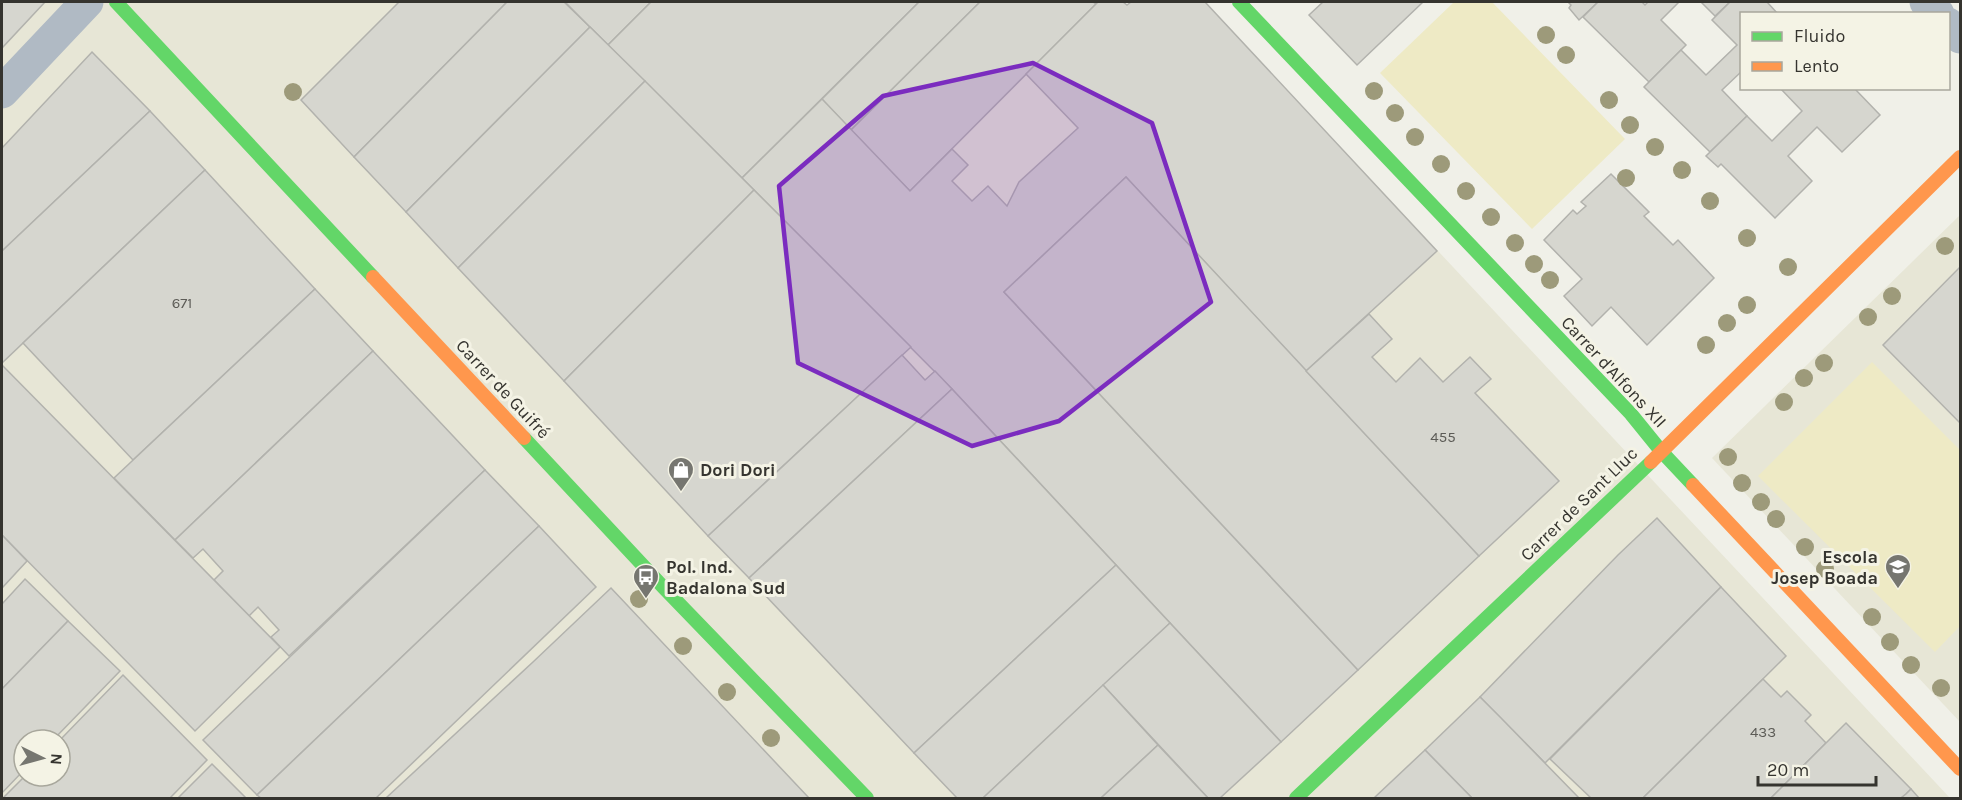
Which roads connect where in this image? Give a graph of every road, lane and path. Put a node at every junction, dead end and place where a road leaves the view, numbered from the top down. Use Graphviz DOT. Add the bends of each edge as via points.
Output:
graph roads {
  1 [pos="87,2"];
  2 [pos="116,2"];
  3 [pos="1239,2"];
  4 [pos="2,92"];
  5 [pos="1960,157"];
  6 [pos="1661,451"];
  7 [pos="1960,769"];
  8 [pos="867,798"];
  9 [pos="1296,798"];
  1 -- 4 [label="street"];
  2 -- 8 [label="street, Carrer de Guifré" via="664,588"];
  3 -- 6 [label="street, Carrer d'Alfons XII" via="1615,396"];
  5 -- 6 [label="street, Carrer de Sant Lluc"];
  6 -- 7 [label="street, Carrer d'Alfons XII"];
  6 -- 9 [label="street, Carrer de Sant Lluc"];
}
